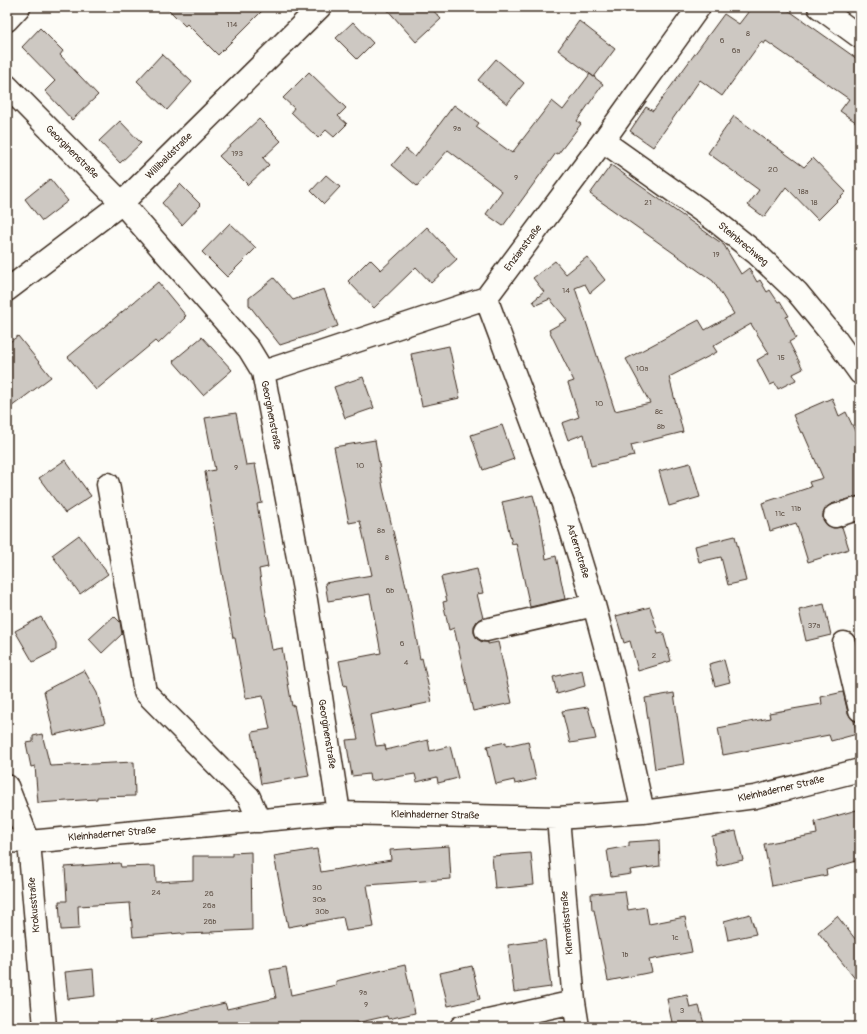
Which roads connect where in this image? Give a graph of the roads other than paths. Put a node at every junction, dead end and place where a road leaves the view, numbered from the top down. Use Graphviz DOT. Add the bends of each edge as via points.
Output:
graph roads {
  1 [pos="19,7"];
  2 [pos="320,7"];
  3 [pos="698,7"];
  4 [pos="819,7"];
  5 [pos="7,20"];
  6 [pos="859,34"];
  7 [pos="7,86"];
  8 [pos="603,141"];
  9 [pos="122,203"];
  10 [pos="7,290"];
  11 [pos="486,298"];
  12 [pos="263,372"];
  13 [pos="860,373"];
  14 [pos="108,484"];
  15 [pos="860,508"];
  16 [pos="835,516"];
  17 [pos="594,605"];
  18 [pos="486,630"];
  19 [pos="844,643"];
  20 [pos="860,710"];
  21 [pos="860,770"];
  22 [pos="7,786"];
  23 [pos="643,812"];
  24 [pos="339,813"];
  25 [pos="558,818"];
  26 [pos="259,821"];
  27 [pos="7,841"];
  28 [pos="29,842"];
  29 [pos="574,1002"];
  30 [pos="45,1027"];
  31 [pos="461,1027"];
  32 [pos="578,1027"];
  1 -- 5 [label="street"];
  2 -- 9 [label="street, Willibaldstraße"];
  3 -- 8 [label="street, Enzianstraße"];
  4 -- 6 [label="street"];
  7 -- 9 [label="street, Georginenstraße"];
  8 -- 11 [label="street, Enzianstraße"];
  8 -- 13 [label="street, Steinbrechweg" via="713,219 757,254 797,292"];
  9 -- 10 [label="street, Willibaldstraße"];
  9 -- 12 [label="street, Georginenstraße" via="249,349"];
  11 -- 12 [label="street"];
  11 -- 17 [label="street, Asternstraße" via="563,504"];
  12 -- 24 [label="street, Georginenstraße" via="306,600"];
  14 -- 26 [label="street" via="145,692 249,797"];
  15 -- 16 [label="street"];
  17 -- 18 [label="street"];
  17 -- 23 [label="street, Asternstraße" via="612,672"];
  19 -- 20 [label="street"];
  21 -- 23 [label="street, Kleinhaderner Straße" via="755,796"];
  22 -- 28 [label="street, Krokusstraße"];
  23 -- 25 [label="street, Kleinhaderner Straße"];
  24 -- 25 [label="street, Kleinhaderner Straße"];
  24 -- 26 [label="street, Kleinhaderner Straße"];
  25 -- 29 [label="street, Klematisstraße"];
  26 -- 28 [label="street, Kleinhaderner Straße"];
  27 -- 28 [label="street, Kleinhaderner Straße"];
  28 -- 30 [label="street, Krokusstraße"];
  29 -- 31 [label="street"];
  29 -- 32 [label="street, Klematisstraße"];
}
